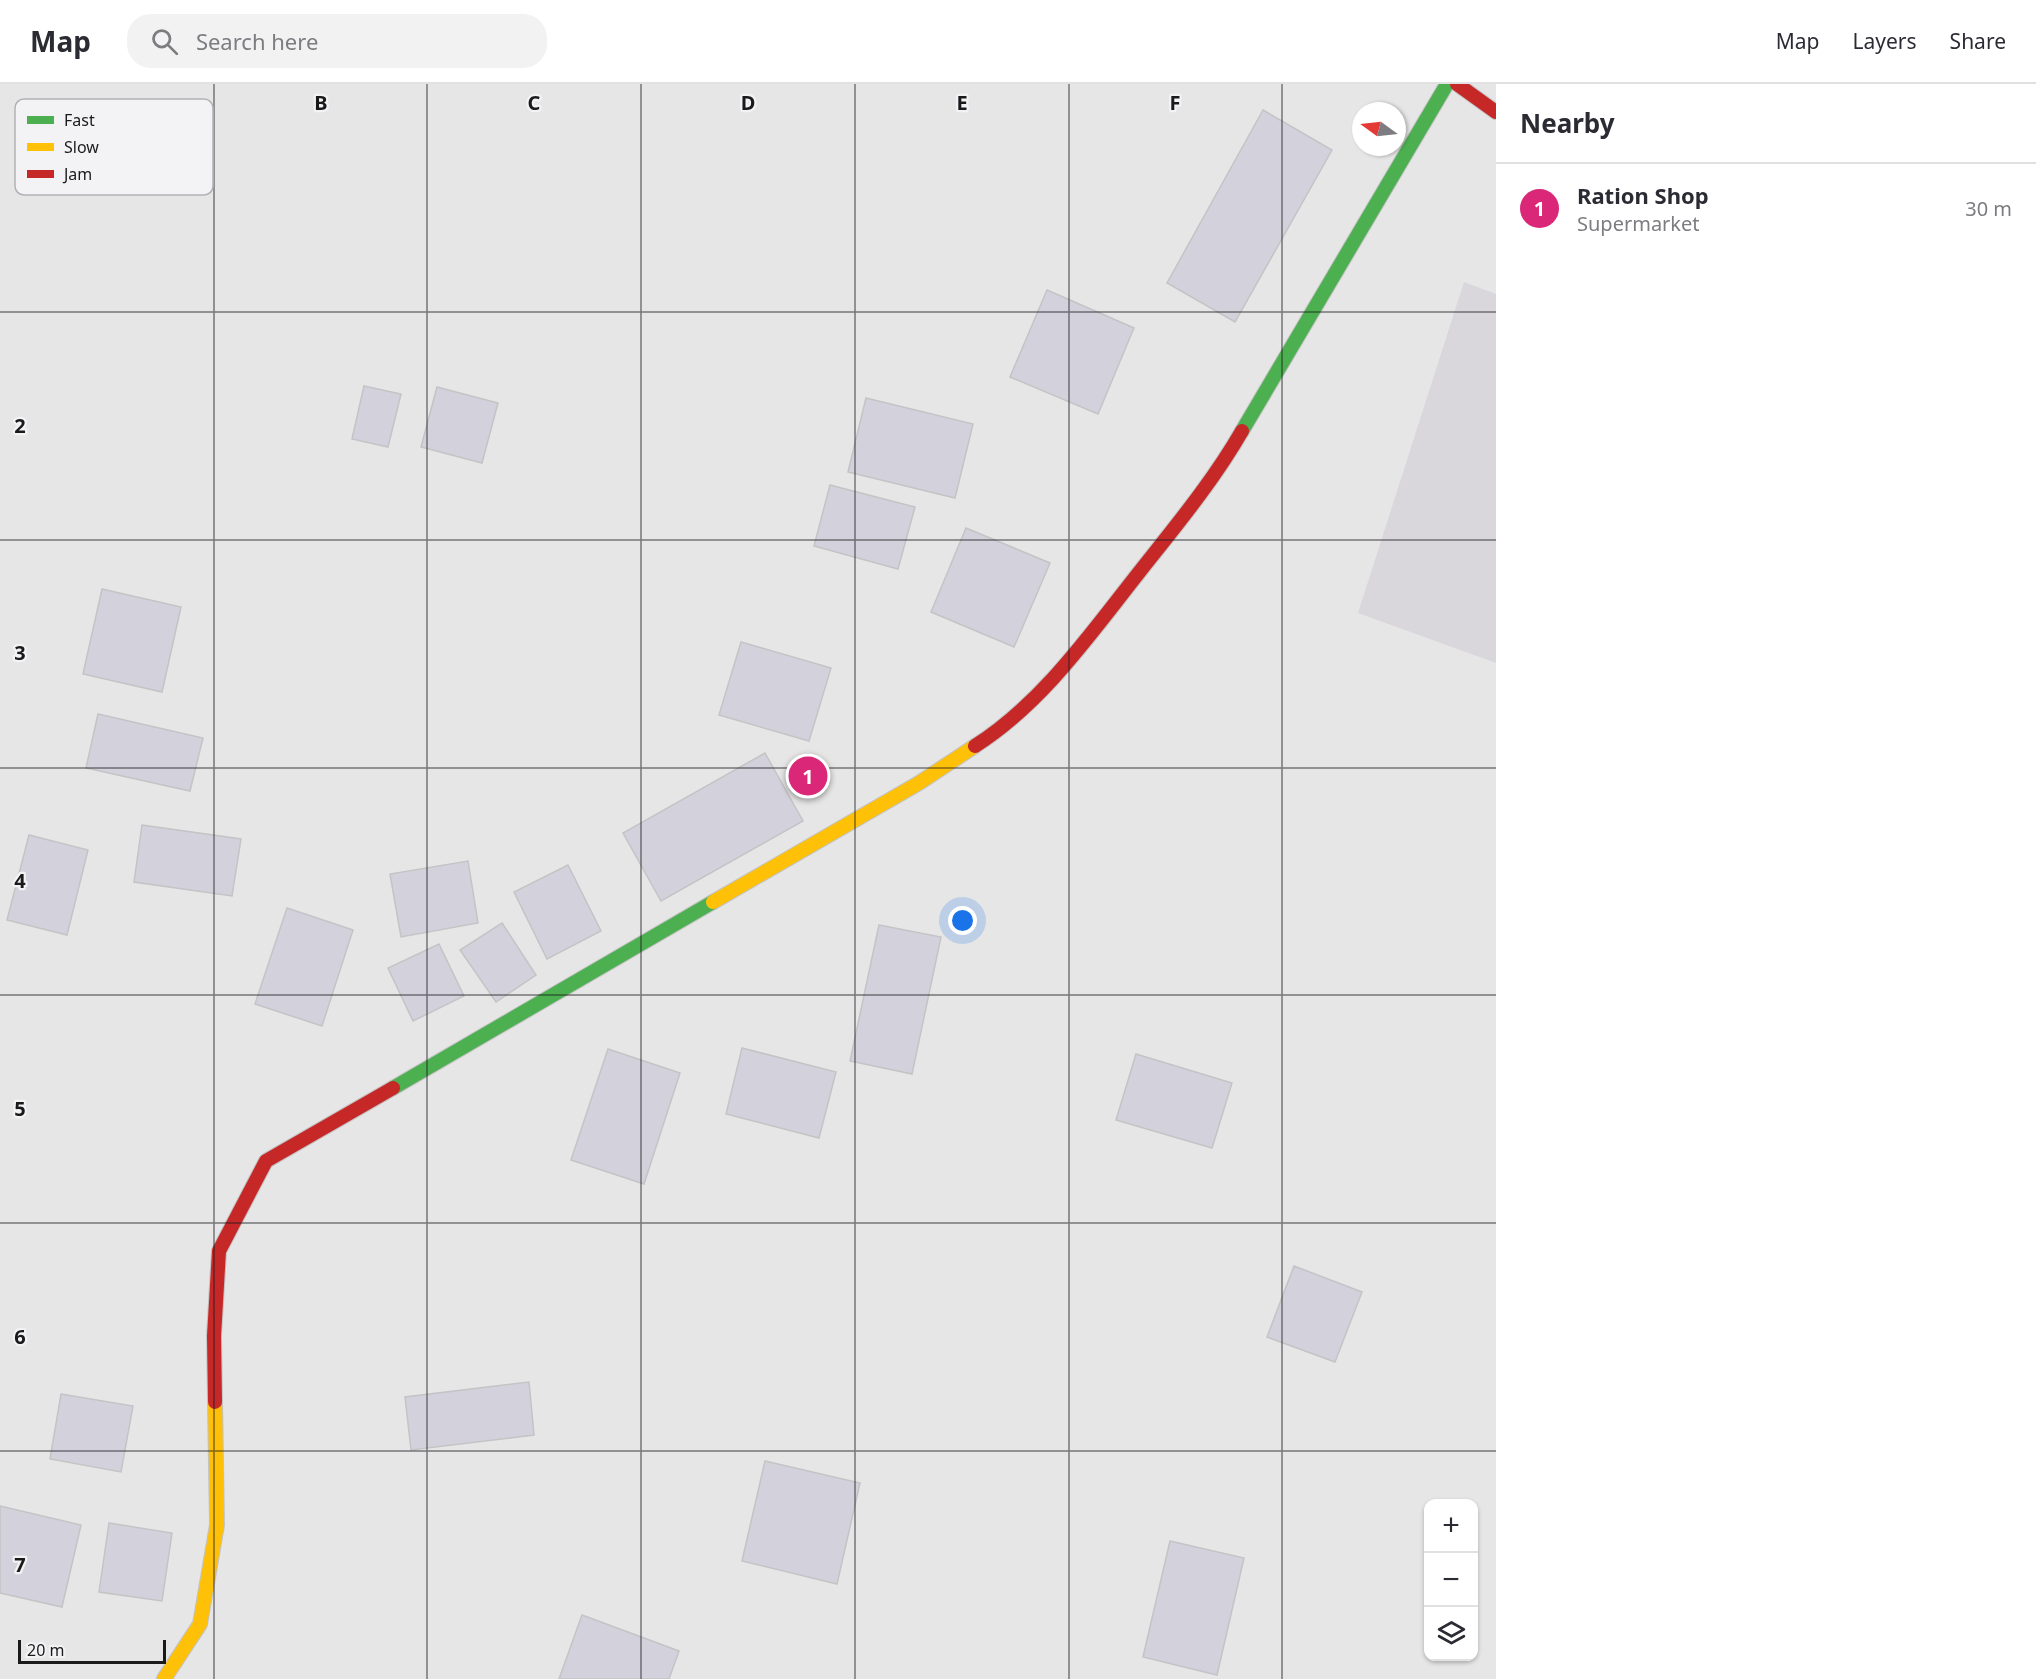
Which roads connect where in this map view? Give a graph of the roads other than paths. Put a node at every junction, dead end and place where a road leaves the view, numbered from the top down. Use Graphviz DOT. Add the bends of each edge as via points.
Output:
graph roads {
  1 [pos="1447,84"];
  2 [pos="1457,84"];
  3 [pos="1496,112"];
  4 [pos="164,1679"];
  1 -- 4 [label="main road" via="1218,470 1070,660 999,731 919,783 266,1161 219,1251 214,1335 217,1525 200,1624"];
  2 -- 3 [label="main road"];
}
